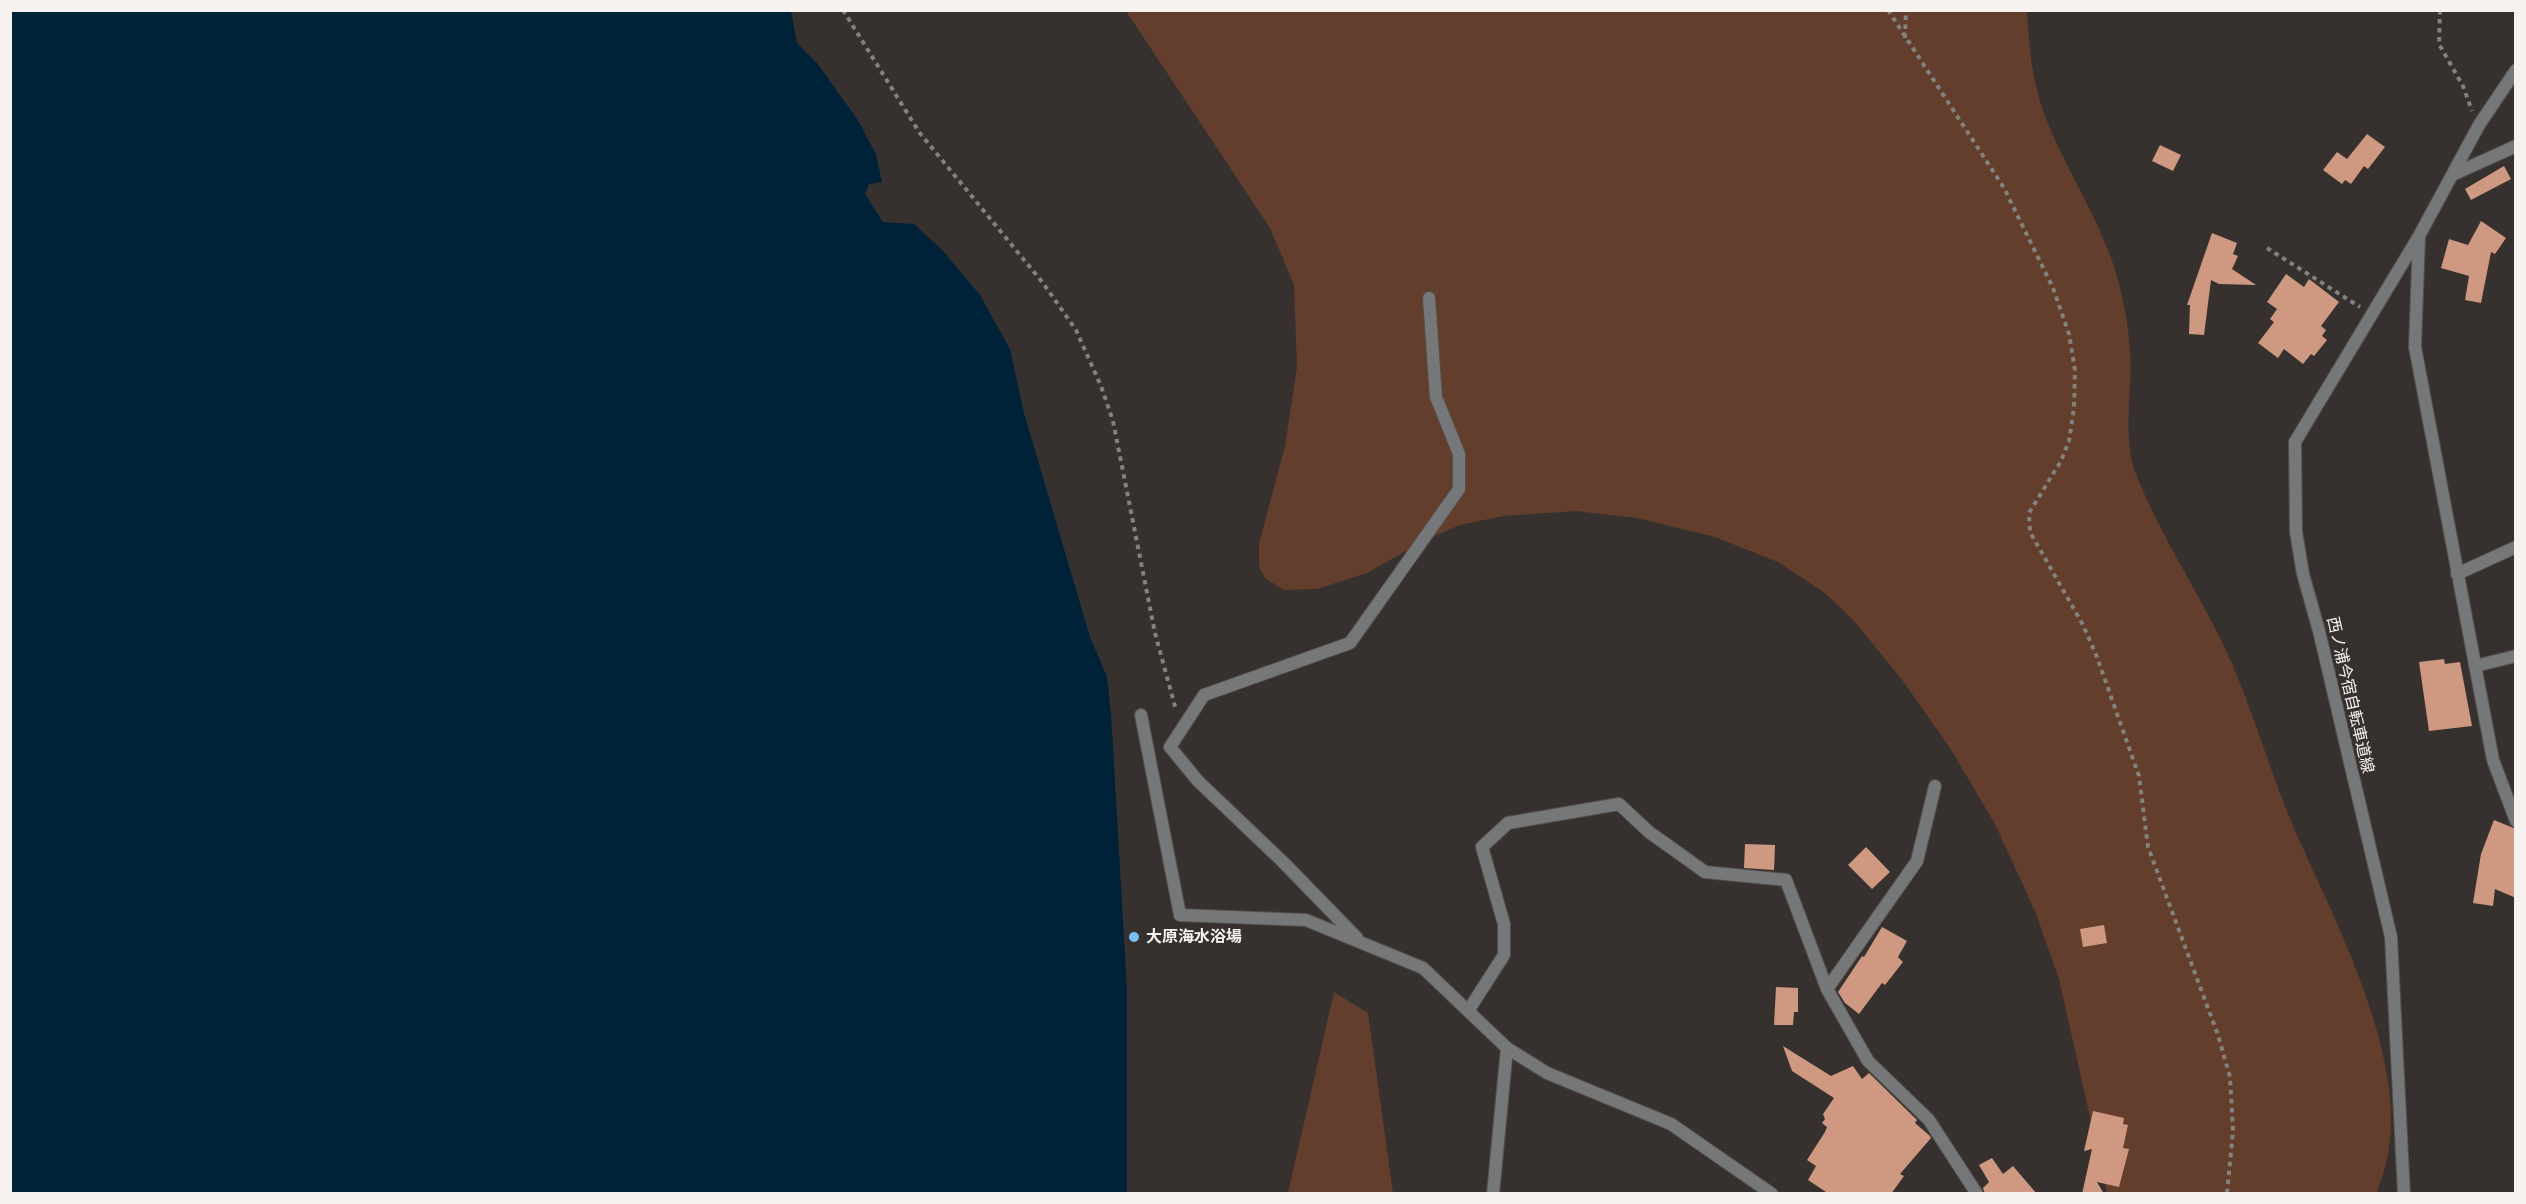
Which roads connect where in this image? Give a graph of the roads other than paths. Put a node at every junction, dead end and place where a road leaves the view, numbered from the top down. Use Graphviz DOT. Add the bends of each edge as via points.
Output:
graph roads {
  1 [pos="2516,70"];
  2 [pos="2516,146"];
  3 [pos="2452,175"];
  4 [pos="2419,236"];
  5 [pos="1429,298"];
  6 [pos="2516,548"];
  7 [pos="2457,574"];
  8 [pos="2516,656"];
  9 [pos="2475,666"];
  10 [pos="1141,715"];
  11 [pos="1935,786"];
  12 [pos="2510,793"];
  13 [pos="2516,821"];
  14 [pos="1360,941"];
  15 [pos="1827,989"];
  16 [pos="1468,1011"];
  17 [pos="1508,1048"];
  18 [pos="1493,1194"];
  19 [pos="1772,1194"];
  20 [pos="1977,1194"];
  21 [pos="2404,1194"];
  1 -- 3 [label="street, 西ノ浦今宿自転車道線"];
  2 -- 3 [label="street"];
  3 -- 4 [label="street, 西ノ浦今宿自転車道線"];
  4 -- 7 [label="street" via="2415,347"];
  4 -- 21 [label="street, 西ノ浦今宿自転車道線" via="2295,442 2296,532 2303,574 2391,937"];
  5 -- 14 [label="street" via="1436,397 1459,454 1459,489 1350,643 1204,695 1170,747 1198,781"];
  6 -- 7 [label="street"];
  7 -- 9 [label="street"];
  8 -- 9 [label="street"];
  9 -- 12 [label="street" via="2493,760"];
  10 -- 14 [label="street" via="1180,915 1306,920"];
  11 -- 15 [label="street" via="1917,861"];
  12 -- 13 [label="street"];
  14 -- 16 [label="street" via="1423,968"];
  15 -- 16 [label="street" via="1786,880 1705,872 1648,832 1619,804 1508,823 1482,847 1504,924 1504,955"];
  15 -- 20 [label="street" via="1868,1061 1929,1120"];
  16 -- 17 [label="street"];
  17 -- 18 [label="street"];
  17 -- 19 [label="street" via="1547,1073 1671,1124"];
}
